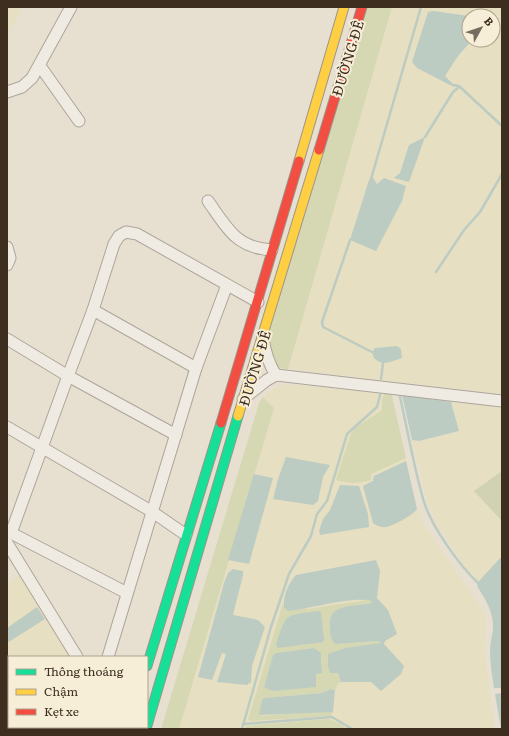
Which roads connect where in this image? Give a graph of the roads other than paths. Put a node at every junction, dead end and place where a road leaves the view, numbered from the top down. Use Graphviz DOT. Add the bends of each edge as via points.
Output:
graph roads {
  1 [pos="71,7"];
  2 [pos="344,7"];
  3 [pos="362,7"];
  4 [pos="40,66"];
  5 [pos="7,92"];
  6 [pos="79,121"];
  7 [pos="208,201"];
  8 [pos="7,247"];
  9 [pos="272,250"];
  10 [pos="7,266"];
  11 [pos="227,285"];
  12 [pos="258,302"];
  13 [pos="93,310"];
  14 [pos="263,337"];
  15 [pos="7,339"];
  16 [pos="196,368"];
  17 [pos="276,374"];
  18 [pos="68,376"];
  19 [pos="244,399"];
  20 [pos="502,401"];
  21 [pos="7,428"];
  22 [pos="176,435"];
  23 [pos="44,448"];
  24 [pos="225,467"];
  25 [pos="151,511"];
  26 [pos="186,535"];
  27 [pos="8,537"];
  28 [pos="127,593"];
  29 [pos="76,656"];
  30 [pos="108,656"];
  31 [pos="148,663"];
  32 [pos="148,722"];
  1 -- 4 [label="street"];
  2 -- 9 [label="street, ĐƯỜNG ĐÊ"];
  3 -- 14 [label="street, ĐƯỜNG ĐÊ"];
  4 -- 5 [label="street" via="28,84"];
  4 -- 6 [label="street"];
  7 -- 9 [label="street" via="238,239 248,246"];
  8 -- 10 [label="street" via="10,258"];
  9 -- 12 [label="street, ĐƯỜNG ĐÊ"];
  11 -- 12 [label="street"];
  11 -- 13 [label="street" via="137,234 126,232 119,236 114,244"];
  11 -- 16 [label="street"];
  12 -- 26 [label="street, ĐƯỜNG ĐÊ"];
  13 -- 16 [label="street"];
  13 -- 18 [label="street"];
  14 -- 17 [label="street" via="269,364"];
  14 -- 19 [label="street, ĐƯỜNG ĐÊ"];
  15 -- 18 [label="street"];
  16 -- 22 [label="street"];
  17 -- 19 [label="street"];
  17 -- 20 [label="street"];
  18 -- 22 [label="street"];
  18 -- 23 [label="street"];
  19 -- 24 [label="street, ĐƯỜNG ĐÊ"];
  21 -- 23 [label="street"];
  22 -- 25 [label="street"];
  23 -- 25 [label="street"];
  23 -- 27 [label="street"];
  24 -- 26 [label="street"];
  24 -- 32 [label="street, ĐƯỜNG ĐÊ"];
  25 -- 26 [label="street"];
  25 -- 28 [label="street"];
  26 -- 31 [label="street, ĐƯỜNG ĐÊ"];
  27 -- 28 [label="street"];
  27 -- 29 [label="street"];
  28 -- 30 [label="street"];
}
